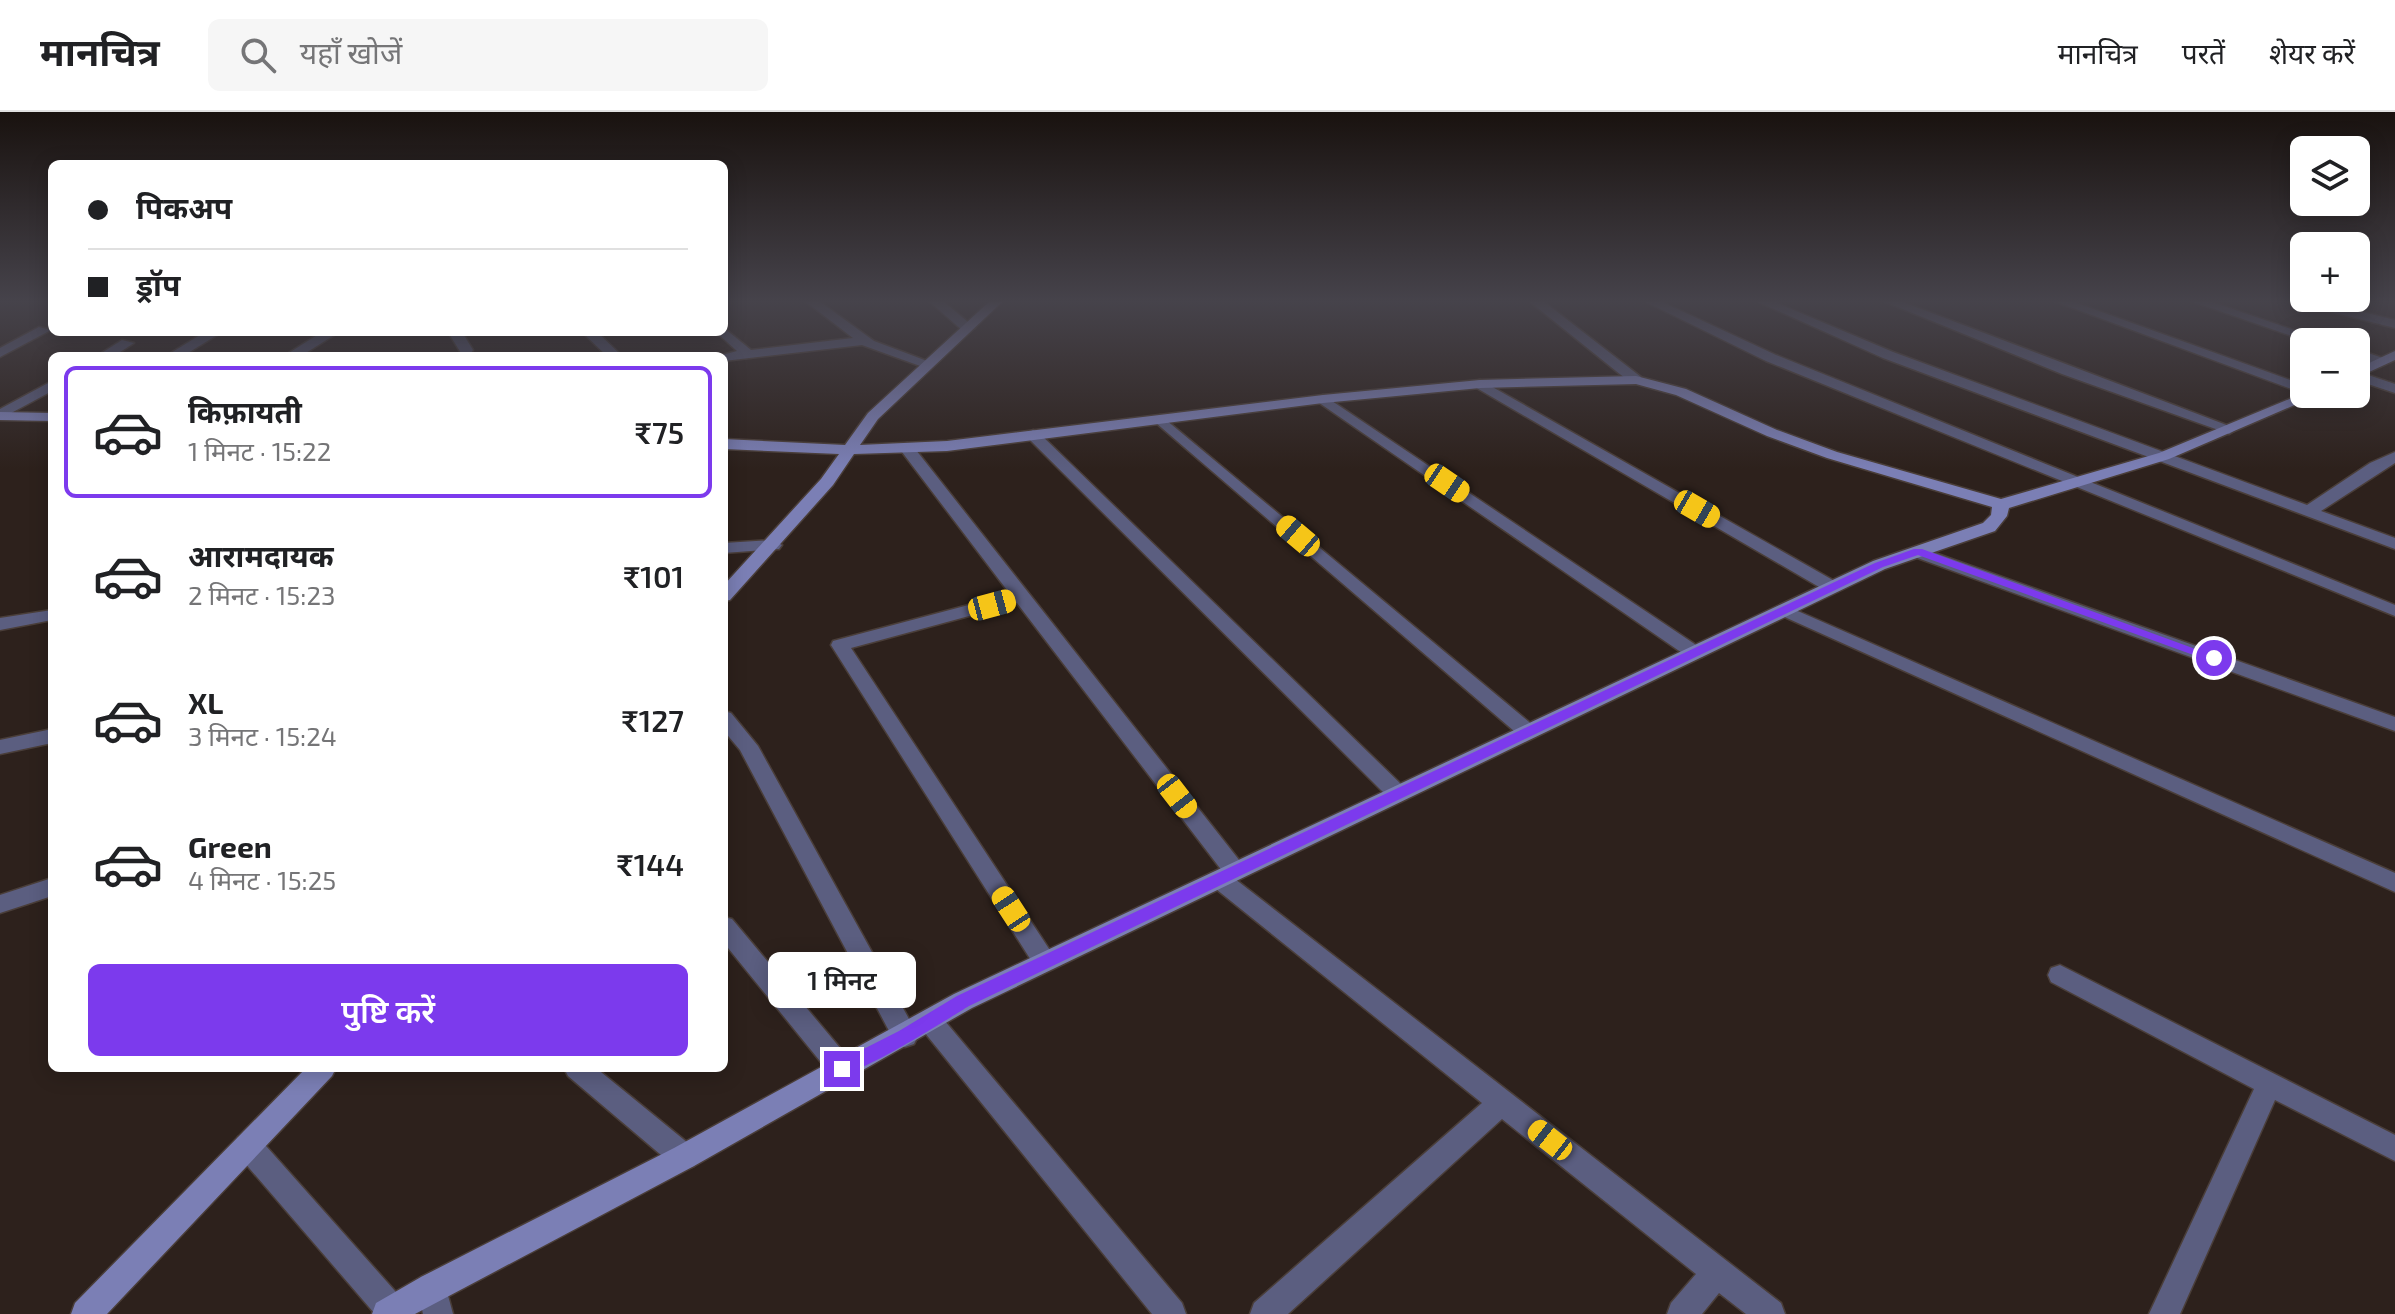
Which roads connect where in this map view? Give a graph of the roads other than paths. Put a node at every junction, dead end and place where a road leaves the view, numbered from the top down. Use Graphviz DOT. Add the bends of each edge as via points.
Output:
graph roads {
  1 [pos="908,357"];
  2 [pos="936,357"];
  3 [pos="1607,357"];
  4 [pos="1769,357"];
  5 [pos="1894,357"];
  6 [pos="2032,357"];
  7 [pos="2214,357"];
  8 [pos="2388,358"];
  9 [pos="928,364"];
  10 [pos="2370,368"];
  11 [pos="1636,380"];
  12 [pos="2370,380"];
  13 [pos="1480,384"];
  14 [pos="2290,385"];
  15 [pos="48,387"];
  16 [pos="2395,389"];
  17 [pos="1323,399"];
  18 [pos="2290,404"];
  19 [pos="0,415"];
  20 [pos="48,417"];
  21 [pos="1160,419"];
  22 [pos="2229,429"];
  23 [pos="1033,435"];
  24 [pos="728,444"];
  25 [pos="907,448"];
  26 [pos="850,450"];
  27 [pos="2164,456"];
  28 [pos="2395,457"];
  29 [pos="2077,482"];
  30 [pos="2001,504"];
  31 [pos="2308,512"];
  32 [pos="2395,544"];
  33 [pos="773,545"];
  34 [pos="728,548"];
  35 [pos="1918,552"];
  36 [pos="1832,587"];
  37 [pos="728,592"];
  38 [pos="1022,596"];
  39 [pos="1784,610"];
  40 [pos="2395,611"];
  41 [pos="48,616"];
  42 [pos="0,624"];
  43 [pos="1695,653"];
  44 [pos="728,723"];
  45 [pos="2395,724"];
  46 [pos="1528,732"];
  47 [pos="48,737"];
  48 [pos="0,747"];
  49 [pos="1398,794"];
  50 [pos="1227,875"];
  51 [pos="2395,883"];
  52 [pos="48,888"];
  53 [pos="0,904"];
  54 [pos="728,931"];
  55 [pos="1045,961"];
  56 [pos="2060,975"];
  57 [pos="930,1021"];
  58 [pos="905,1036"];
  59 [pos="842,1069"];
  60 [pos="319,1072"];
  61 [pos="582,1072"];
  62 [pos="2269,1084"];
  63 [pos="1502,1102"];
  64 [pos="248,1146"];
  65 [pos="2395,1149"];
  66 [pos="684,1157"];
  67 [pos="1717,1272"];
  68 [pos="435,1300"];
  69 [pos="390,1312"];
  70 [pos="86,1314"];
  71 [pos="1171,1314"];
  72 [pos="1265,1314"];
  73 [pos="1682,1314"];
  74 [pos="1770,1314"];
  75 [pos="2164,1314"];
  1 -- 9 [label="street"];
  2 -- 9 [label="street"];
  3 -- 11 [label="street"];
  4 -- 29 [label="street"];
  5 -- 27 [label="street"];
  6 -- 22 [label="street"];
  7 -- 14 [label="street"];
  8 -- 10 [label="street"];
  9 -- 26 [label="street" via="873,416"];
  11 -- 13 [label="street"];
  11 -- 30 [label="street" via="1681,392 1832,455"];
  12 -- 16 [label="street"];
  13 -- 17 [label="street"];
  13 -- 36 [label="street"];
  15 -- 19 [label="street"];
  17 -- 21 [label="street"];
  17 -- 43 [label="street"];
  18 -- 22 [label="street"];
  19 -- 20 [label="street"];
  21 -- 23 [label="street"];
  21 -- 46 [label="street"];
  22 -- 27 [label="street"];
  23 -- 25 [label="street"];
  23 -- 49 [label="street"];
  24 -- 26 [label="street"];
  25 -- 26 [label="street"];
  25 -- 38 [label="street"];
  26 -- 33 [label="street"];
  27 -- 29 [label="street"];
  27 -- 31 [label="street"];
  28 -- 31 [label="street"];
  29 -- 30 [label="street"];
  29 -- 40 [label="street"];
  30 -- 35 [label="street" via="1989,527"];
  31 -- 32 [label="street"];
  33 -- 34 [label="street"];
  33 -- 37 [label="street"];
  35 -- 36 [label="street"];
  35 -- 45 [label="street"];
  36 -- 39 [label="street"];
  38 -- 50 [label="street"];
  38 -- 55 [label="street" via="840,645"];
  39 -- 43 [label="street"];
  39 -- 51 [label="street"];
  41 -- 42 [label="street"];
  43 -- 46 [label="street"];
  44 -- 58 [label="street" via="748,746"];
  46 -- 49 [label="street"];
  47 -- 48 [label="street"];
  49 -- 50 [label="street"];
  50 -- 55 [label="street"];
  50 -- 63 [label="street"];
  52 -- 53 [label="street"];
  54 -- 59 [label="street"];
  55 -- 57 [label="street"];
  56 -- 62 [label="street"];
  57 -- 58 [label="street"];
  57 -- 71 [label="street"];
  58 -- 59 [label="street"];
  59 -- 66 [label="street"];
  60 -- 64 [label="street"];
  61 -- 66 [label="street"];
  62 -- 65 [label="street"];
  62 -- 75 [label="street"];
  63 -- 67 [label="street"];
  63 -- 72 [label="street"];
  64 -- 69 [label="street"];
  64 -- 70 [label="street"];
  66 -- 68 [label="street"];
  67 -- 73 [label="street"];
  67 -- 74 [label="street"];
  68 -- 69 [label="street"];
}
